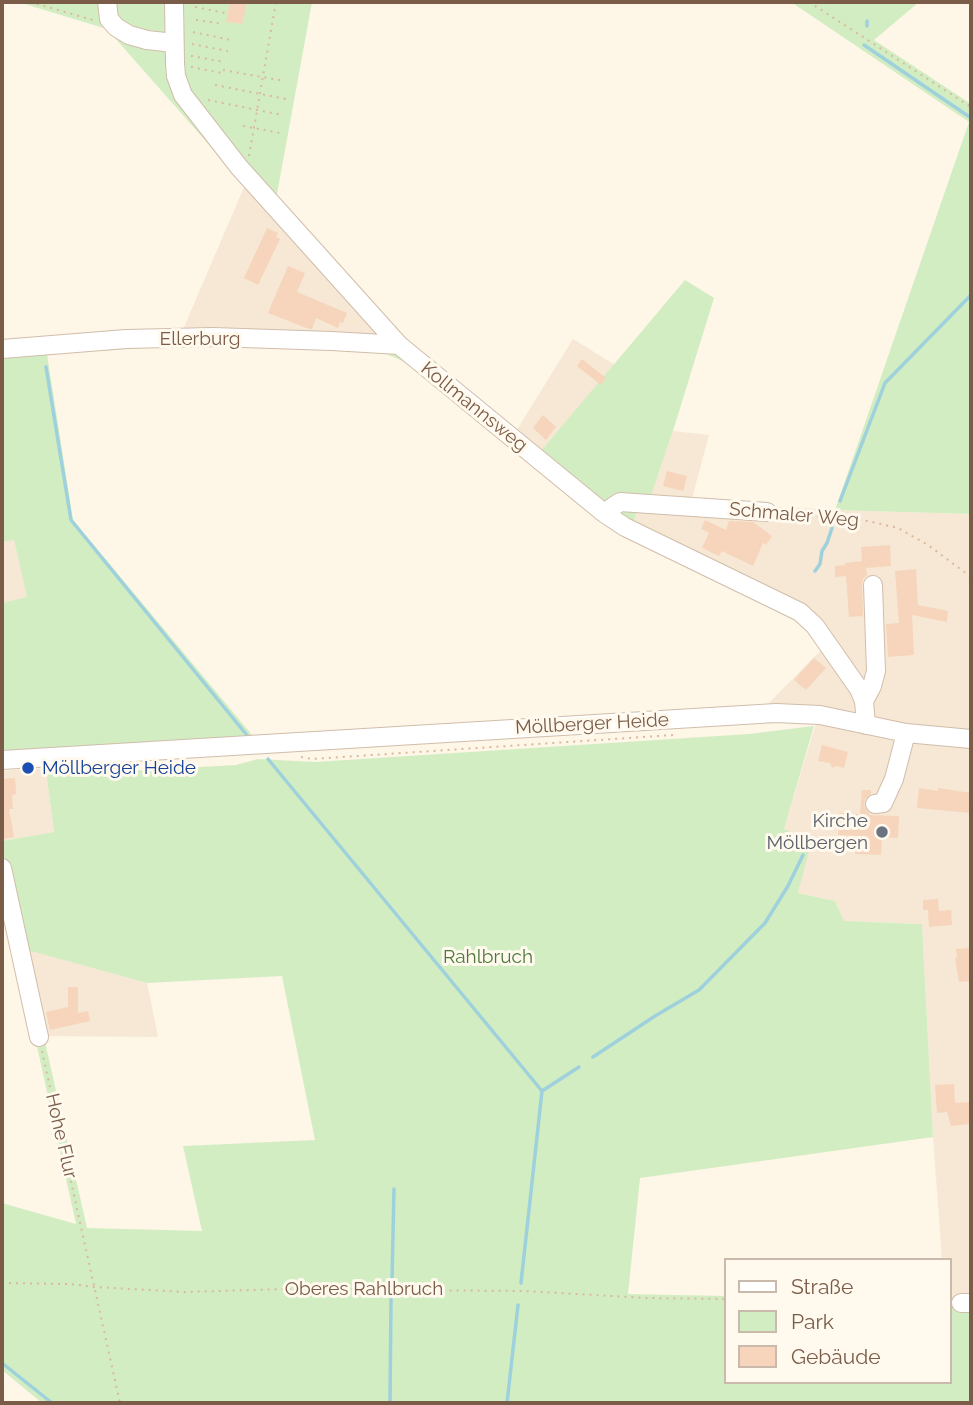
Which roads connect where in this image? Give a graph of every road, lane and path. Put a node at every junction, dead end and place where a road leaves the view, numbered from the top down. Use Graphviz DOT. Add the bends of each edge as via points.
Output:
graph roads {
  1 [pos="30,2"];
  2 [pos="107,2"];
  3 [pos="174,2"];
  4 [pos="276,2"];
  5 [pos="809,2"];
  6 [pos="195,7"];
  7 [pos="225,13"];
  8 [pos="196,20"];
  9 [pos="223,24"];
  10 [pos="116,27"];
  11 [pos="193,32"];
  12 [pos="231,40"];
  13 [pos="183,43"];
  14 [pos="228,51"];
  15 [pos="191,55"];
  16 [pos="225,62"];
  17 [pos="191,67"];
  18 [pos="263,77"];
  19 [pos="285,81"];
  20 [pos="215,85"];
  21 [pos="260,94"];
  22 [pos="205,99"];
  23 [pos="286,99"];
  24 [pos="971,107"];
  25 [pos="257,110"];
  26 [pos="282,115"];
  27 [pos="243,126"];
  28 [pos="254,128"];
  29 [pos="280,133"];
  30 [pos="239,167"];
  31 [pos="399,345"];
  32 [pos="2,349"];
  33 [pos="766,512"];
  34 [pos="604,513"];
  35 [pos="971,577"];
  36 [pos="873,585"];
  37 [pos="864,701"];
  38 [pos="866,725"];
  39 [pos="906,733"];
  40 [pos="682,734"];
  41 [pos="971,739"];
  42 [pos="298,757"];
  43 [pos="2,760"];
  44 [pos="875,804"];
  45 [pos="2,869"];
  46 [pos="38,1037"];
  47 [pos="2,1283"];
  48 [pos="95,1287"];
  49 [pos="724,1299"];
  50 [pos="120,1403"];
  1 -- 10 [label="path"];
  2 -- 10 [label="street" via="109,19"];
  3 -- 13 [label="street, Kollmannsweg"];
  4 -- 18 [label="path"];
  5 -- 24 [label="path"];
  6 -- 7 [label="path"];
  8 -- 9 [label="path"];
  10 -- 13 [label="street" via="147,40"];
  11 -- 12 [label="path"];
  13 -- 14 [label="path"];
  13 -- 30 [label="street, Kollmannsweg" via="176,76 183,95"];
  15 -- 16 [label="path"];
  17 -- 18 [label="path"];
  18 -- 19 [label="path"];
  18 -- 21 [label="path"];
  20 -- 21 [label="path"];
  21 -- 23 [label="path"];
  21 -- 25 [label="path"];
  22 -- 25 [label="path"];
  25 -- 26 [label="path"];
  25 -- 28 [label="path"];
  27 -- 28 [label="path"];
  28 -- 29 [label="path"];
  28 -- 30 [label="path" via="248,158"];
  30 -- 31 [label="street, Kollmannsweg"];
  31 -- 32 [label="street, Ellerburg" via="213,337"];
  31 -- 34 [label="street, Kollmannsweg"];
  33 -- 34 [label="street, Schmaler Weg" via="620,502"];
  33 -- 35 [label="path, Schmaler Weg" via="898,528"];
  34 -- 37 [label="street, Kollmannsweg" via="800,612 815,626"];
  36 -- 37 [label="street" via="877,671"];
  37 -- 38 [label="street, Kollmannsweg"];
  38 -- 39 [label="street, Möllberger Heide"];
  38 -- 43 [label="street, Möllberger Heide" via="820,715 776,713"];
  39 -- 41 [label="street, Möllberger Heide"];
  39 -- 44 [label="street" via="894,779 883,803"];
  40 -- 42 [label="path"];
  45 -- 46 [label="street"];
  46 -- 48 [label="path, Hohe Flur"];
  47 -- 48 [label="path, Oberes Rahlbruch"];
  48 -- 49 [label="path, Oberes Rahlbruch" via="185,1292 524,1291"];
  48 -- 50 [label="path, Hohe Flur"];
}
